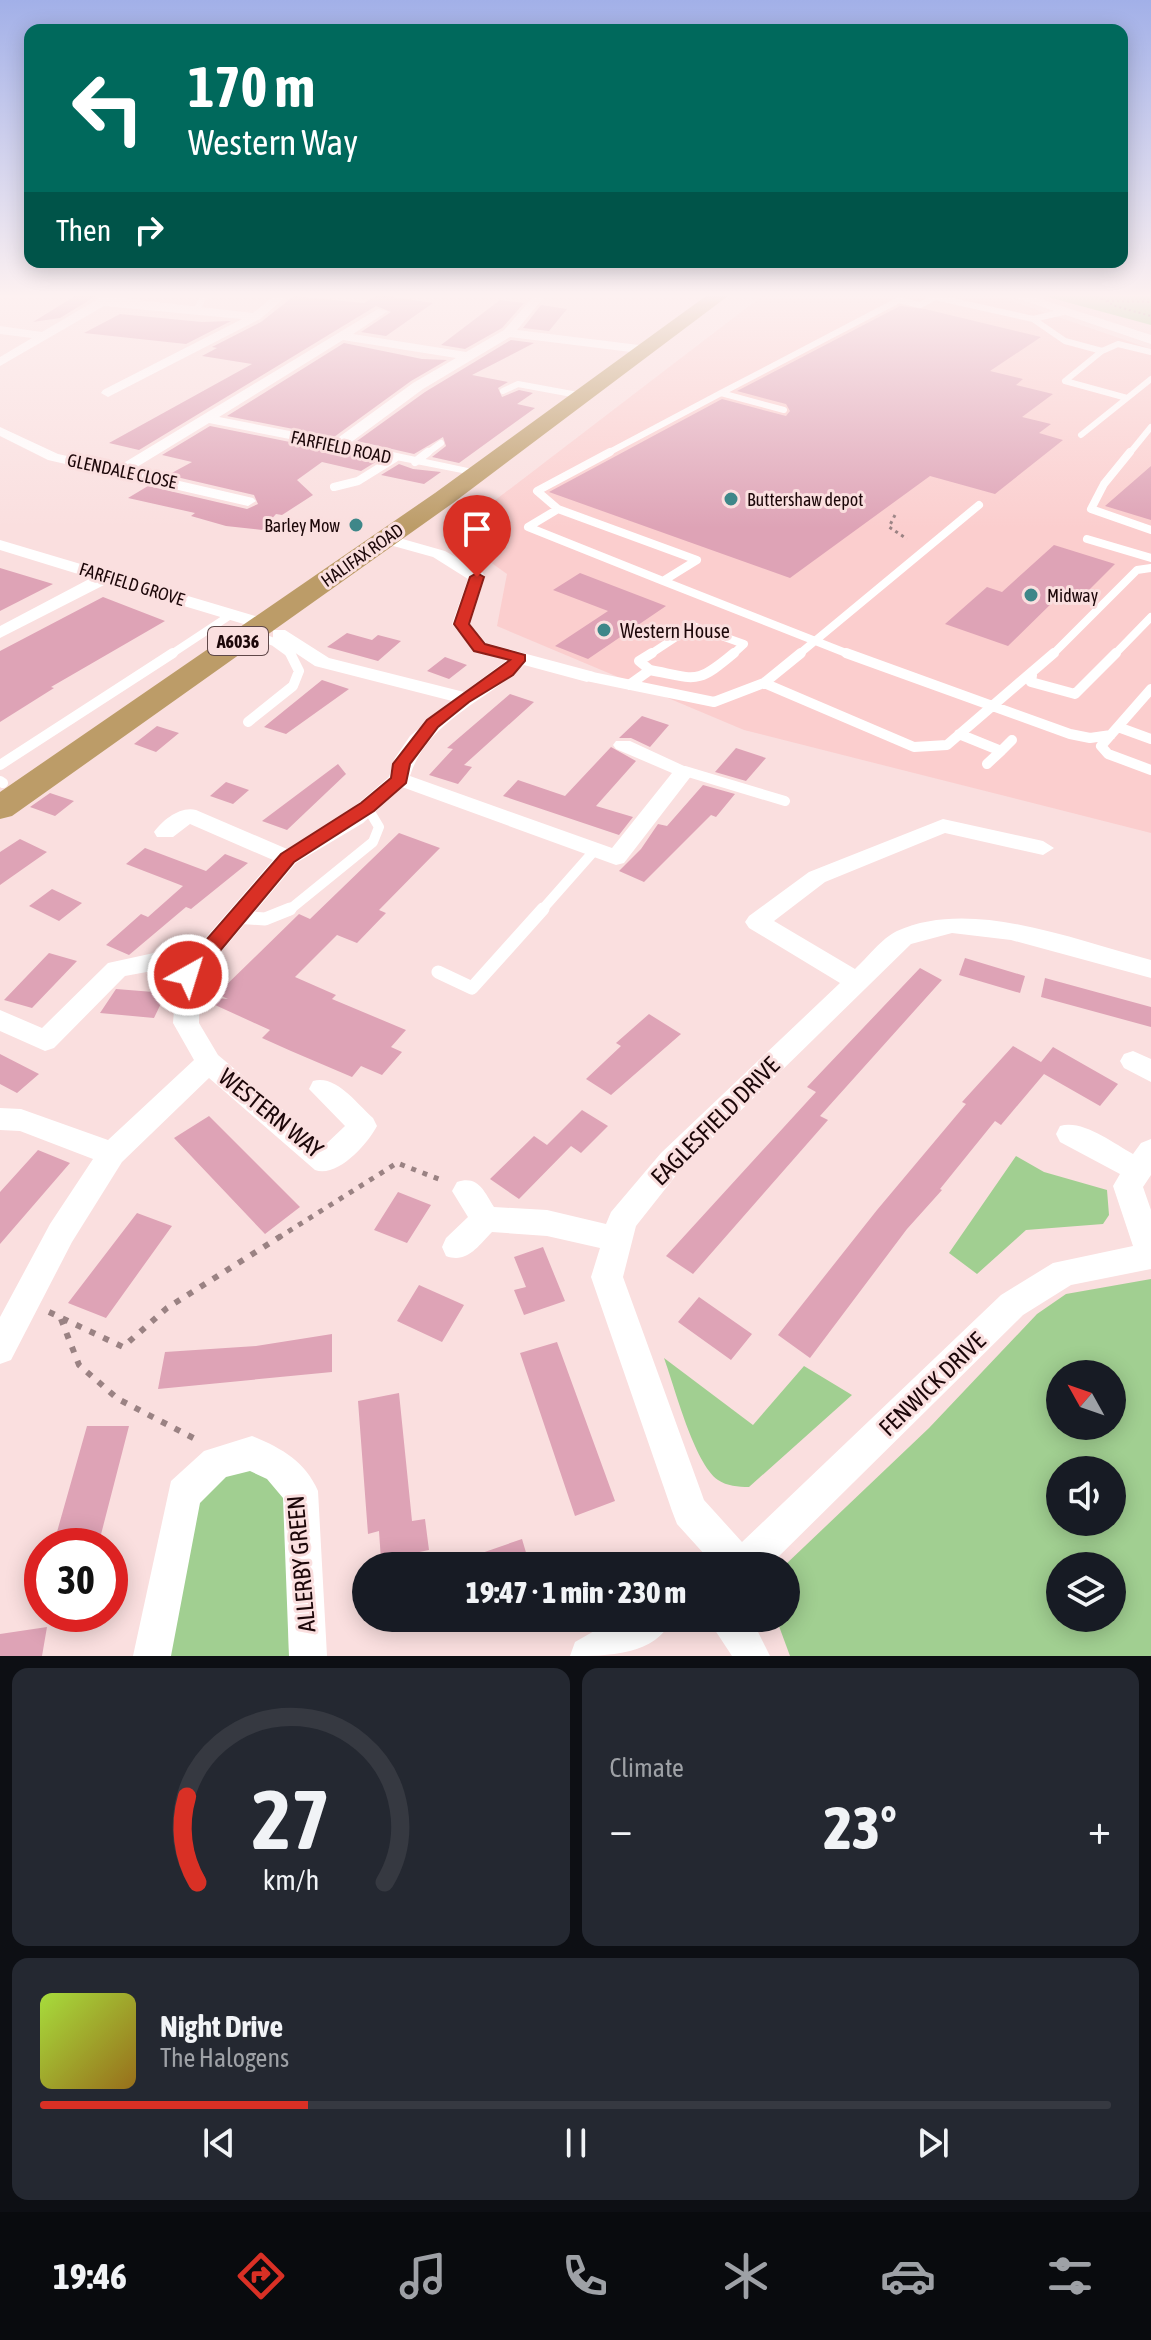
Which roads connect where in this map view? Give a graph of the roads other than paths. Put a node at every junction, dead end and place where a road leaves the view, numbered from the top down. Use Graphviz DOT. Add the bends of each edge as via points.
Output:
graph roads {
  1 [pos="146,373"];
  2 [pos="280,373"];
  3 [pos="438,373"];
  4 [pos="615,373"];
  5 [pos="759,373"];
  6 [pos="1075,373"];
  7 [pos="1151,379"];
  8 [pos="503,391"];
  9 [pos="108,393"];
  10 [pos="721,393"];
  11 [pos="583,396"];
  12 [pos="1127,398"];
  13 [pos="784,410"];
  14 [pos="206,418"];
  15 [pos="1151,427"];
  16 [pos="0,431"];
  17 [pos="1081,435"];
  18 [pos="441,443"];
  19 [pos="337,446"];
  20 [pos="395,458"];
  21 [pos="415,462"];
  22 [pos="122,470"];
  23 [pos="477,474"];
  24 [pos="334,487"];
  25 [pos="248,501"];
  26 [pos="979,505"];
  27 [pos="558,509"];
  28 [pos="1151,530"];
  29 [pos="385,539"];
  30 [pos="1087,539"];
  31 [pos="0,545"];
  32 [pos="1151,558"];
  33 [pos="1147,568"];
  34 [pos="106,577"];
  35 [pos="663,581"];
  36 [pos="1151,617"];
  37 [pos="256,626"];
  38 [pos="0,633"];
  39 [pos="814,641"];
  40 [pos="520,658"];
  41 [pos="650,670"];
  42 [pos="1032,675"];
  43 [pos="587,676"];
  44 [pos="764,683"];
  45 [pos="629,685"];
  46 [pos="1151,689"];
  47 [pos="464,698"];
  48 [pos="1137,704"];
  49 [pos="993,705"];
  50 [pos="1151,709"];
  51 [pos="248,722"];
  52 [pos="1115,731"];
  53 [pos="959,734"];
  54 [pos="1151,739"];
  55 [pos="1012,740"];
  56 [pos="623,745"];
  57 [pos="1001,751"];
  58 [pos="987,764"];
  59 [pos="0,765"];
  60 [pos="1151,770"];
  61 [pos="685,771"];
  62 [pos="399,779"];
  63 [pos="1,791"];
  64 [pos="785,801"];
  65 [pos="367,807"];
  66 [pos="165,832"];
  67 [pos="1043,848"];
  68 [pos="594,851"];
  69 [pos="288,858"];
  70 [pos="234,917"];
  71 [pos="195,967"];
  72 [pos="1151,969"];
  73 [pos="438,972"];
  74 [pos="858,982"];
  75 [pos="0,1020"];
  76 [pos="209,1062"];
  77 [pos="323,1089"];
  78 [pos="0,1119"];
  79 [pos="1070,1134"];
  80 [pos="112,1154"];
  81 [pos="1145,1160"];
  82 [pos="467,1191"];
  83 [pos="486,1219"];
  84 [pos="617,1239"];
  85 [pos="457,1247"];
  86 [pos="1151,1255"];
  87 [pos="0,1349"];
  88 [pos="728,1552"];
  89 [pos="756,1552"];
  90 [pos="630,1632"];
  91 [pos="738,1632"];
  92 [pos="152,1656"];
  93 [pos="308,1656"];
  94 [pos="589,1656"];
  95 [pos="751,1656"];
  1 -- 9 [label="street"];
  2 -- 14 [label="street"];
  3 -- 19 [label="street"];
  4 -- 11 [label="highway, HALIFAX ROAD / A6036"];
  5 -- 10 [label="lane"];
  6 -- 12 [label="lane" via="1065,381"];
  7 -- 12 [label="lane"];
  8 -- 11 [label="lane" via="518,384"];
  10 -- 13 [label="lane"];
  10 -- 27 [label="lane" via="537,491"];
  11 -- 23 [label="highway, HALIFAX ROAD / A6036"];
  12 -- 17 [label="lane"];
  14 -- 19 [label="street, FARFIELD ROAD"];
  14 -- 22 [label="street"];
  15 -- 28 [label="lane" via="1104,484 1091,509"];
  16 -- 22 [label="street, GLENDALE CLOSE" via="53,457"];
  18 -- 21 [label="lane"];
  19 -- 20 [label="street, FARFIELD ROAD"];
  20 -- 21 [label="street, FARFIELD ROAD"];
  20 -- 24 [label="lane" via="358,481"];
  21 -- 23 [label="street, FARFIELD ROAD"];
  22 -- 25 [label="street, GLENDALE CLOSE"];
  23 -- 29 [label="highway, HALIFAX ROAD / A6036"];
  26 -- 39 [label="lane"];
  27 -- 35 [label="lane" via="528,527"];
  27 -- 35 [label="lane" via="697,560"];
  29 -- 37 [label="highway, HALIFAX ROAD / A6036"];
  29 -- 40 [label="street" via="439,554 477,577 461,624 480,647"];
  30 -- 32 [label="lane"];
  31 -- 34 [label="street, FARFIELD GROVE"];
  32 -- 33 [label="lane"];
  33 -- 42 [label="lane"];
  34 -- 37 [label="street, FARFIELD GROVE"];
  34 -- 38 [label="street"];
  35 -- 39 [label="lane"];
  36 -- 42 [label="lane" via="1075,694 1031,682"];
  37 -- 47 [label="street, FARFIELD GROVE" via="322,662"];
  37 -- 51 [label="lane" via="295,658 299,671 293,686"];
  37 -- 59 [label="lane"];
  37 -- 63 [label="highway, HALIFAX ROAD / A6036"];
  39 -- 44 [label="lane"];
  39 -- 49 [label="lane"];
  40 -- 43 [label="street"];
  40 -- 47 [label="street, WESTERN WAY"];
  41 -- 41 [label="lane" via="639,661 693,626 744,644 706,677"];
  41 -- 45 [label="lane"];
  42 -- 49 [label="lane"];
  43 -- 45 [label="lane"];
  44 -- 45 [label="lane" via="714,702"];
  44 -- 53 [label="lane" via="914,747 947,745"];
  46 -- 48 [label="lane"];
  47 -- 62 [label="street, WESTERN WAY" via="432,724 402,764"];
  48 -- 50 [label="lane"];
  48 -- 52 [label="lane"];
  49 -- 52 [label="lane" via="1081,737"];
  49 -- 53 [label="lane"];
  52 -- 54 [label="lane"];
  52 -- 60 [label="lane" via="1101,746 1108,754"];
  53 -- 57 [label="lane"];
  55 -- 57 [label="lane"];
  56 -- 61 [label="street"];
  57 -- 58 [label="lane"];
  61 -- 64 [label="lane"];
  61 -- 68 [label="street" via="616,858"];
  62 -- 65 [label="street, WESTERN WAY"];
  62 -- 68 [label="street"];
  65 -- 69 [label="street, WESTERN WAY"];
  65 -- 70 [label="lane" via="379,827 373,842 286,912 265,919"];
  66 -- 69 [label="street" via="188,815"];
  67 -- 74 [label="street" via="943,826 817,877 757,922"];
  68 -- 73 [label="lane" via="472,988"];
  69 -- 70 [label="street, WESTERN WAY"];
  70 -- 71 [label="street, WESTERN WAY"];
  71 -- 75 [label="street" via="163,960 117,969 45,1041"];
  71 -- 76 [label="street, WESTERN WAY" via="188,975 186,1023"];
  72 -- 74 [label="street, EAGLESFIELD DRIVE" via="1011,932 952,925 903,938"];
  74 -- 84 [label="street, EAGLESFIELD DRIVE" via="671,1161 622,1221"];
  76 -- 77 [label="street, WESTERN WAY" via="325,1162 363,1126"];
  76 -- 80 [label="street, WESTERN WAY"];
  78 -- 80 [label="street" via="21,1120"];
  79 -- 81 [label="street, FENWICK DRIVE"];
  80 -- 87 [label="street, WESTERN WAY" via="61,1233"];
  81 -- 86 [label="street, FENWICK DRIVE" via="1128,1186"];
  82 -- 83 [label="street"];
  83 -- 84 [label="street" via="547,1223"];
  83 -- 85 [label="street"];
  84 -- 88 [label="street, EAGLESFIELD DRIVE" via="607,1277 690,1511"];
  86 -- 89 [label="street, FENWICK DRIVE" via="1064,1273 1012,1305"];
  90 -- 94 [label="street"];
  91 -- 95 [label="street"];
  92 -- 93 [label="street, ALLERBY GREEN" via="184,1494 216,1463 252,1453 279,1467 300,1491"];
}
